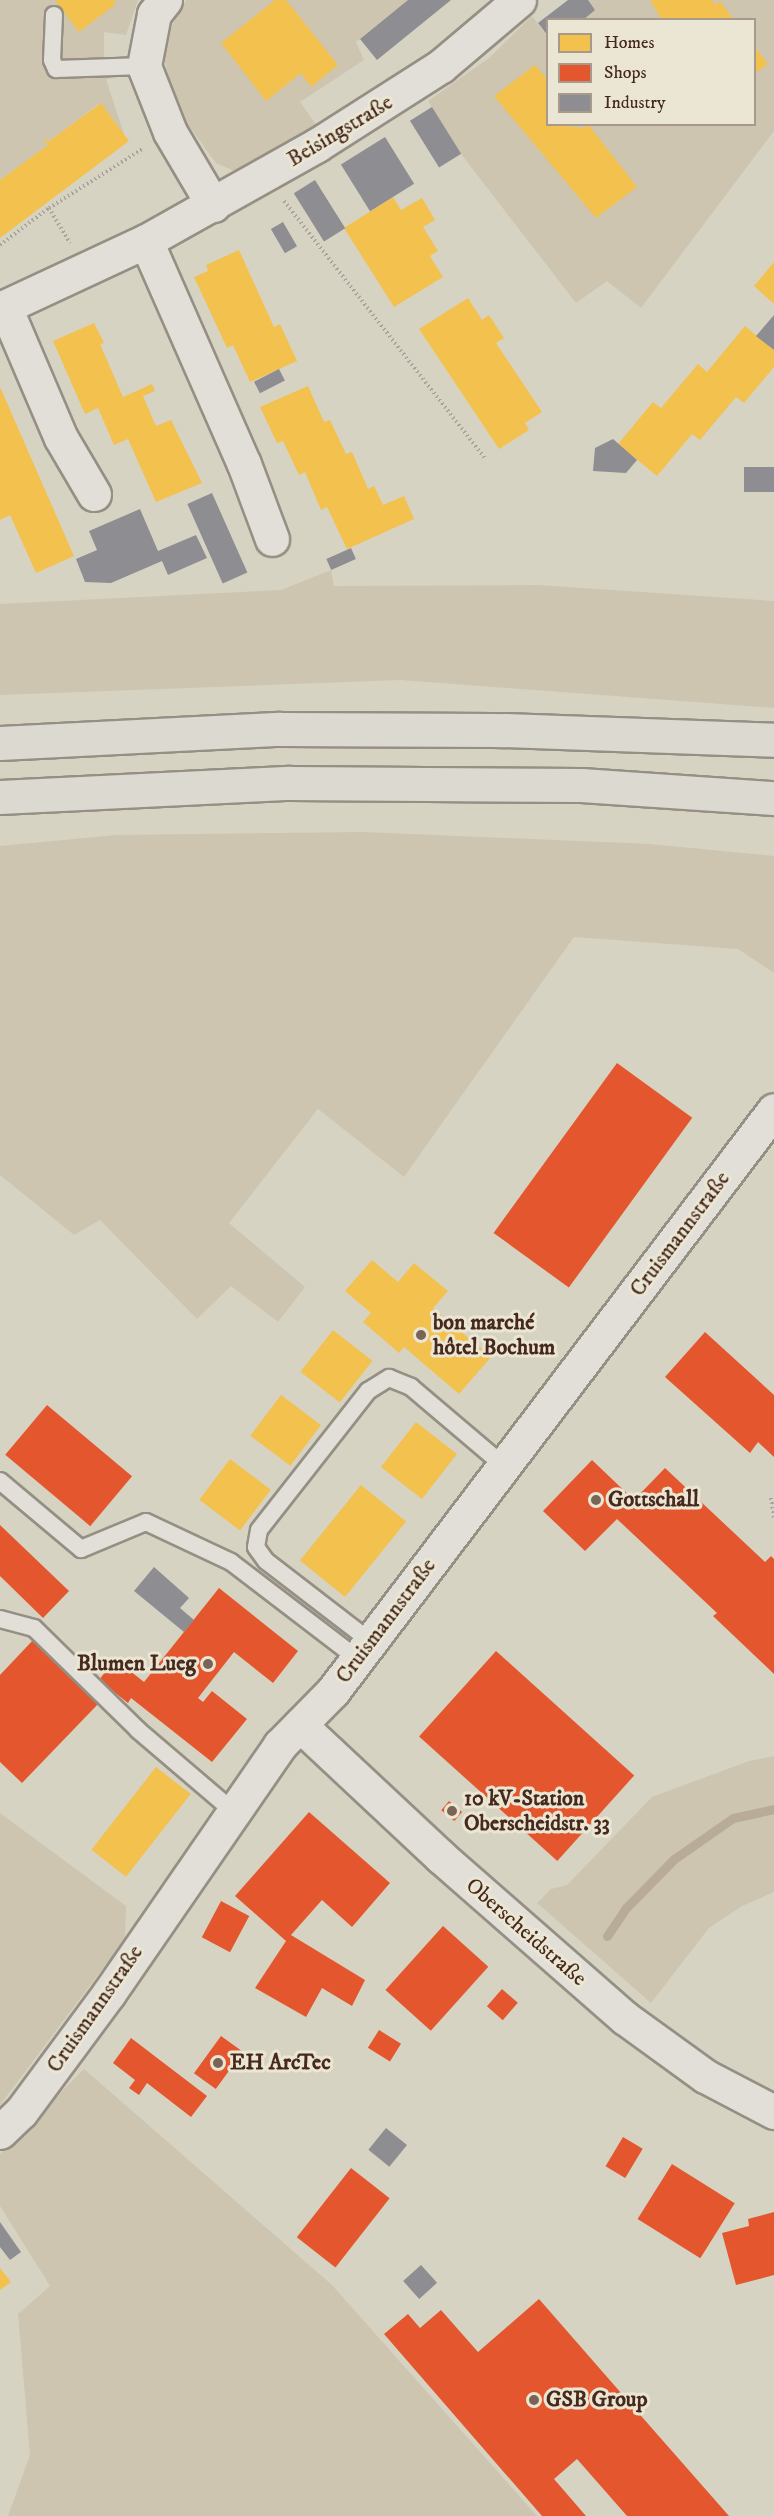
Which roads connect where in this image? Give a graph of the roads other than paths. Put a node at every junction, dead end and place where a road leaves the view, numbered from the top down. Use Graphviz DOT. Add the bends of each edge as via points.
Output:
graph roads {
  1 [pos="165,0"];
  2 [pos="519,0"];
  3 [pos="54,15"];
  4 [pos="144,66"];
  5 [pos="213,205"];
  6 [pos="146,241"];
  7 [pos="3,308"];
  8 [pos="94,494"];
  9 [pos="272,539"];
  10 [pos="774,740"];
  11 [pos="0,743"];
  12 [pos="0,797"];
  13 [pos="774,798"];
  14 [pos="774,1110"];
  15 [pos="504,1466"];
  16 [pos="0,1481"];
  17 [pos="0,1619"];
  18 [pos="364,1650"];
  19 [pos="300,1725"];
  20 [pos="232,1811"];
  21 [pos="774,2112"];
  22 [pos="0,2132"];
  1 -- 4 [label="street" via="154,14"];
  2 -- 5 [label="street, Beisingstraße" via="441,66"];
  3 -- 4 [label="lane" via="52,60 56,69"];
  4 -- 5 [label="street" via="170,132"];
  5 -- 6 [label="street, Beisingstraße"];
  6 -- 7 [label="street, Beisingstraße"];
  6 -- 9 [label="street" via="244,464"];
  7 -- 8 [label="street, Beisingstraße" via="62,438"];
  10 -- 11 [label="highway" via="506,730 280,729"];
  12 -- 13 [label="highway" via="302,783 581,785"];
  14 -- 15 [label="street, Cruismannstraße"];
  15 -- 18 [label="street, Cruismannstraße"];
  15 -- 18 [label="lane" via="411,1387 389,1378 368,1391 259,1530 256,1547 266,1561"];
  16 -- 18 [label="lane" via="81,1549 146,1522 231,1562"];
  17 -- 20 [label="lane" via="34,1628 138,1730"];
  18 -- 19 [label="street, Cruismannstraße"];
  19 -- 20 [label="street, Cruismannstraße" via="280,1745"];
  19 -- 21 [label="street, Oberscheidstraße" via="441,1857 625,2018 705,2076"];
  20 -- 22 [label="street, Cruismannstraße" via="109,1993 21,2112"];
}
